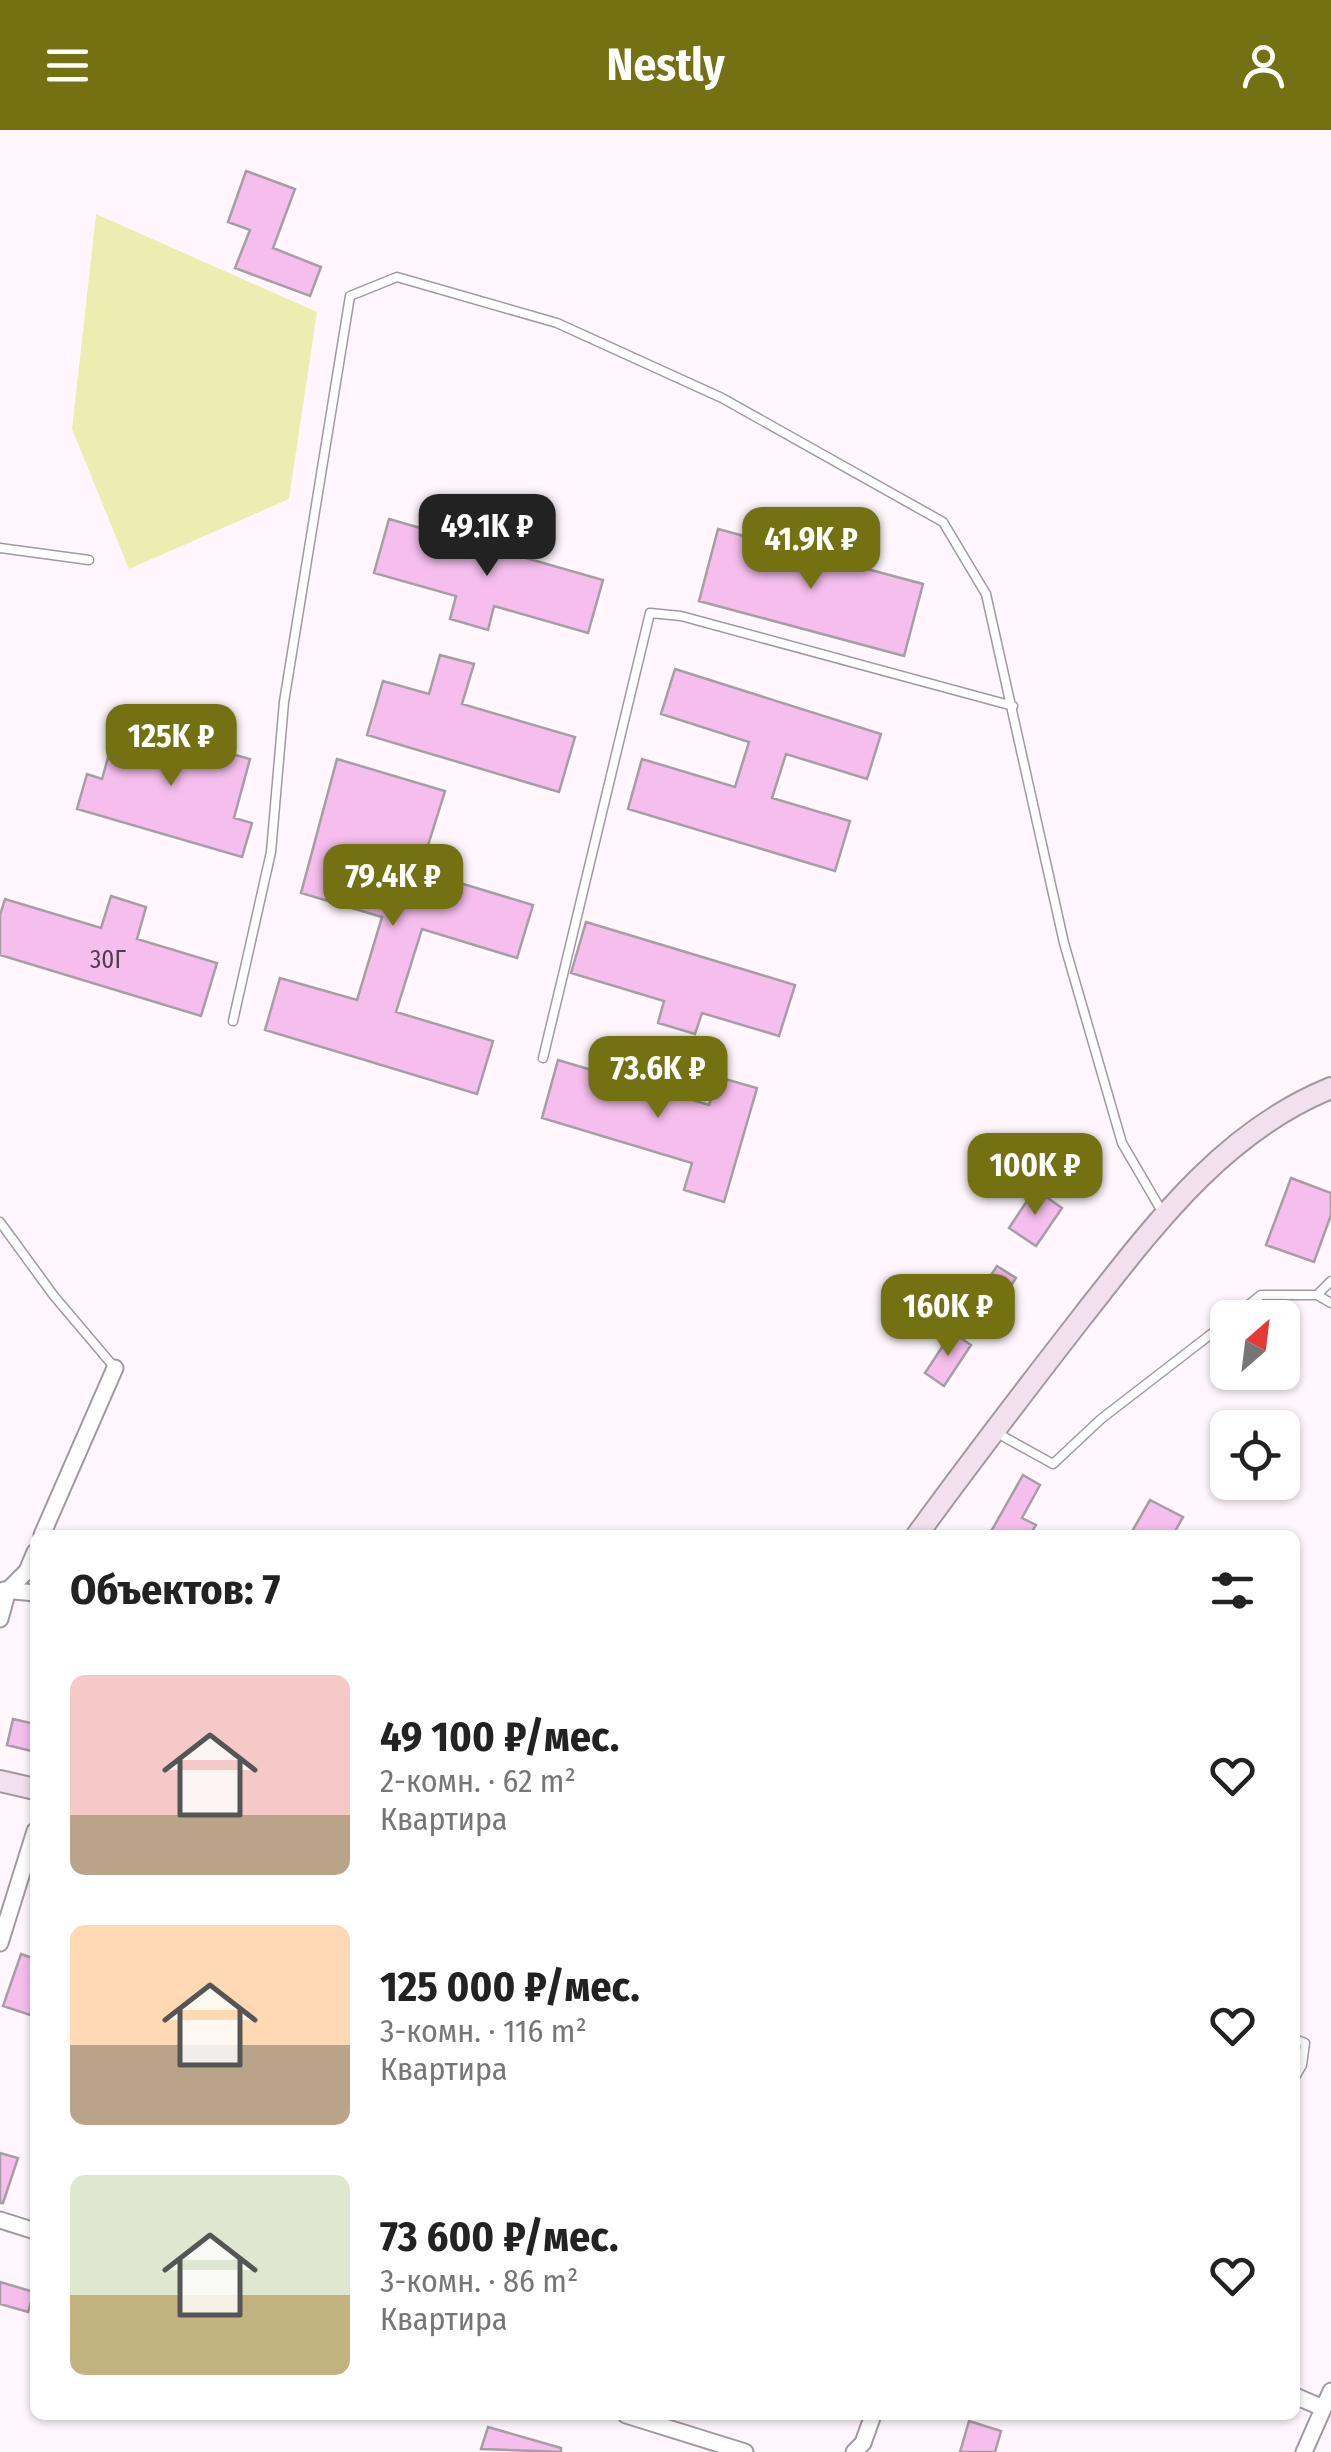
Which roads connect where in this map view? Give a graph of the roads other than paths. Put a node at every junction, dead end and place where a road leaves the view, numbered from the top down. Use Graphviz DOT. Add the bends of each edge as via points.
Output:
graph roads {
  1 [pos="0,548"];
  2 [pos="89,560"];
  3 [pos="1013,706"];
  4 [pos="233,1021"];
  5 [pos="543,1058"];
  6 [pos="1331,1088"];
  7 [pos="1164,1215"];
  8 [pos="2,1228"];
  9 [pos="1331,1280"];
  10 [pos="1316,1295"];
  11 [pos="1254,1300"];
  12 [pos="1331,1303"];
  13 [pos="1210,1335"];
  14 [pos="115,1368"];
  15 [pos="993,1431"];
  16 [pos="44,1530"];
  17 [pos="921,1530"];
  18 [pos="30,1564"];
  19 [pos="4,1590"];
  20 [pos="30,1593"];
  21 [pos="0,1619"];
  22 [pos="0,1780"];
  23 [pos="30,1788"];
  24 [pos="30,1847"];
  25 [pos="0,1943"];
  26 [pos="1300,2041"];
  27 [pos="1300,2068"];
  28 [pos="0,2220"];
  29 [pos="30,2229"];
  30 [pos="1331,2391"];
  31 [pos="1300,2398"];
  32 [pos="1323,2408"];
  33 [pos="642,2420"];
  34 [pos="871,2420"];
  35 [pos="745,2452"];
  36 [pos="854,2452"];
  37 [pos="1304,2452"];
  1 -- 2 [label="lane"];
  3 -- 4 [label="lane" via="986,594 943,522 722,398 557,323 397,277 381,283 350,296 287,684 271,852"];
  3 -- 5 [label="lane" via="650,613"];
  3 -- 7 [label="lane" via="1064,942 1122,1143"];
  6 -- 7 [label="street" via="1258,1126"];
  7 -- 15 [label="street"];
  8 -- 14 [label="lane"];
  9 -- 10 [label="lane"];
  10 -- 11 [label="lane" via="1261,1294"];
  10 -- 12 [label="lane"];
  13 -- 15 [label="lane" via="1053,1464"];
  14 -- 16 [label="street"];
  15 -- 17 [label="street"];
  18 -- 19 [label="street"];
  19 -- 20 [label="street"];
  19 -- 21 [label="street"];
  22 -- 23 [label="street"];
  24 -- 25 [label="street"];
  26 -- 27 [label="lane"];
  28 -- 29 [label="street"];
  30 -- 32 [label="street"];
  31 -- 32 [label="street"];
  32 -- 37 [label="street"];
  33 -- 35 [label="street"];
  34 -- 36 [label="street"];
}
